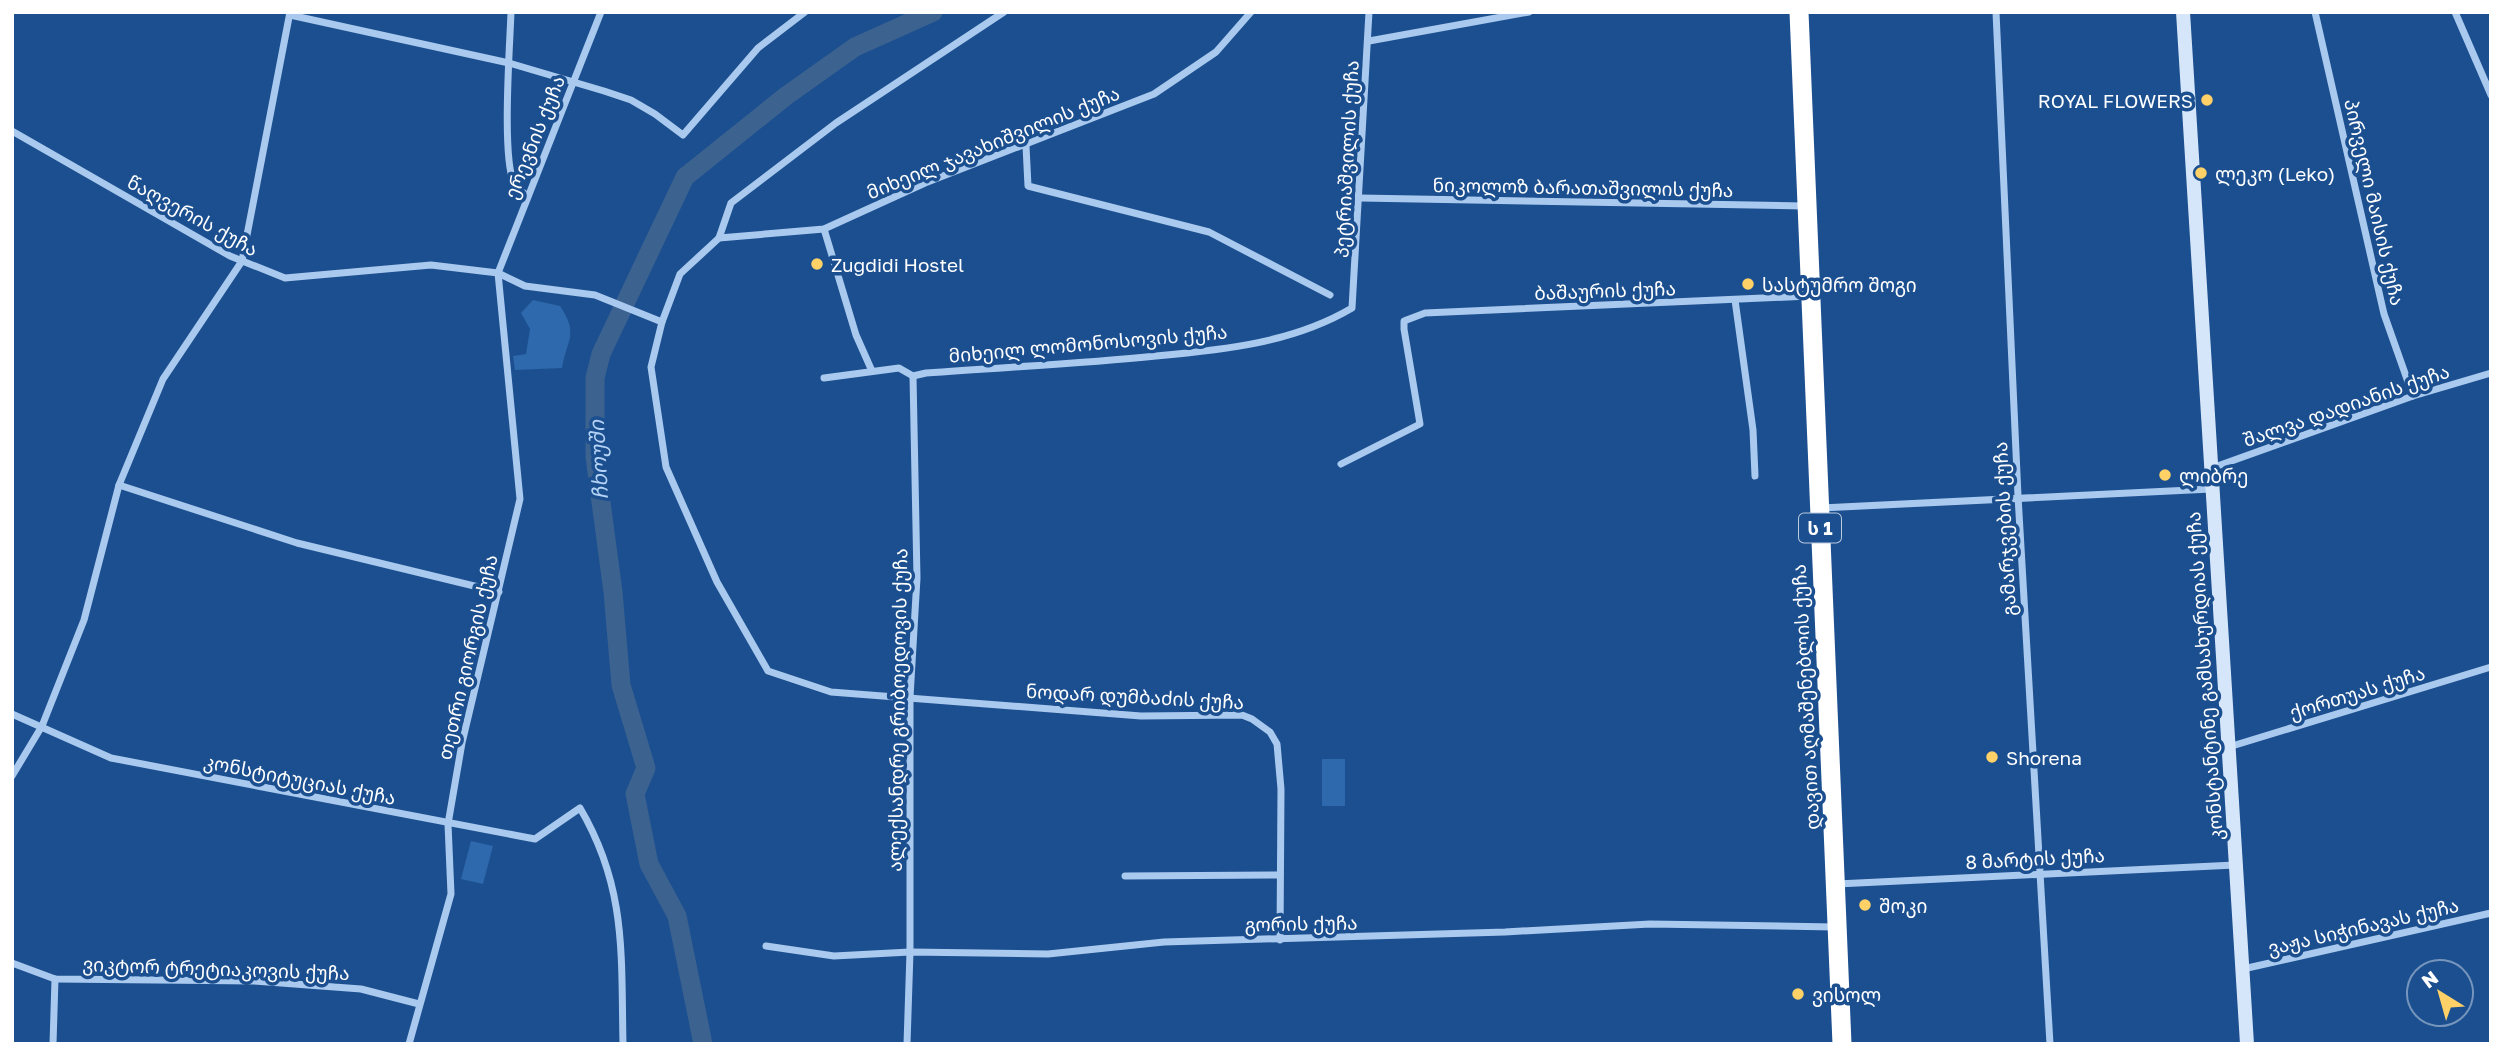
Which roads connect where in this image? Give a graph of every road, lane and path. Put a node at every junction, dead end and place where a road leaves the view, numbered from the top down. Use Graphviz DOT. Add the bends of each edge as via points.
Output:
graph roads {
  1 [pos="511,12"];
  2 [pos="601,12"];
  3 [pos="804,12"];
  4 [pos="1004,12"];
  5 [pos="1251,12"];
  6 [pos="1369,12"];
  7 [pos="1529,12"];
  8 [pos="1798,12"];
  9 [pos="1996,12"];
  10 [pos="2183,12"];
  11 [pos="2315,12"];
  12 [pos="2455,12"];
  13 [pos="290,14"];
  14 [pos="1369,41"];
  15 [pos="509,63"];
  16 [pos="571,83"];
  17 [pos="2491,95"];
  18 [pos="12,131"];
  19 [pos="1026,146"];
  20 [pos="527,196"];
  21 [pos="1360,198"];
  22 [pos="1806,206"];
  23 [pos="824,229"];
  24 [pos="719,238"];
  25 [pos="242,261"];
  26 [pos="498,274"];
  27 [pos="1330,295"];
  28 [pos="1810,296"];
  29 [pos="1735,300"];
  30 [pos="1352,308"];
  31 [pos="662,322"];
  32 [pos="872,371"];
  33 [pos="2491,373"];
  34 [pos="913,376"];
  35 [pos="824,378"];
  36 [pos="2413,396"];
  37 [pos="1341,464"];
  38 [pos="2212,468"];
  39 [pos="1755,476"];
  40 [pos="119,485"];
  41 [pos="2211,489"];
  42 [pos="2018,496"];
  43 [pos="1819,508"];
  44 [pos="499,592"];
  45 [pos="2491,667"];
  46 [pos="909,697"];
  47 [pos="12,714"];
  48 [pos="42,726"];
  49 [pos="2232,746"];
  50 [pos="12,776"];
  51 [pos="448,824"];
  52 [pos="2235,865"];
  53 [pos="2039,873"];
  54 [pos="1279,875"];
  55 [pos="1125,876"];
  56 [pos="1836,884"];
  57 [pos="2491,913"];
  58 [pos="1838,927"];
  59 [pos="1280,940"];
  60 [pos="766,946"];
  61 [pos="910,951"];
  62 [pos="12,963"];
  63 [pos="2242,970"];
  64 [pos="55,979"];
  65 [pos="419,1004"];
  66 [pos="53,1044"];
  67 [pos="409,1044"];
  68 [pos="623,1044"];
  69 [pos="906,1044"];
  70 [pos="1842,1044"];
  71 [pos="2050,1044"];
  72 [pos="2247,1044"];
  1 -- 15 [label="street"];
  2 -- 16 [label="street, ერევნის ქუჩა"];
  3 -- 16 [label="street" via="758,48 683,135 631,100"];
  4 -- 24 [label="street" via="836,123 731,203"];
  5 -- 19 [label="street, მიხეილ ჯავახიშვილის ქუჩა" via="1216,52 1154,94"];
  6 -- 14 [label="street, პეტრიაშვილის ქუჩა"];
  7 -- 14 [label="street"];
  8 -- 22 [label="highway, დავით აღმაშენებლის ქუჩა / ს 1"];
  9 -- 42 [label="street, გამარჯვების ქუჩა"];
  10 -- 38 [label="main road, კონსტანტინე გამსახურდიას ქუჩა"];
  11 -- 36 [label="street, პირველი მაისის ქუჩა" via="2384,314"];
  12 -- 17 [label="street"];
  13 -- 15 [label="street"];
  13 -- 25 [label="street"];
  14 -- 21 [label="street, პეტრიაშვილის ქუჩა"];
  15 -- 16 [label="street"];
  15 -- 20 [label="street" via="507,105 514,184"];
  16 -- 20 [label="street, ერევნის ქუჩა"];
  18 -- 25 [label="street, წაღვერის ქუჩა"];
  19 -- 23 [label="street, მიხეილ ჯავახიშვილის ქუჩა" via="925,183"];
  19 -- 27 [label="street" via="1028,187 1209,232"];
  20 -- 26 [label="street, ერევნის ქუჩა"];
  21 -- 22 [label="street, ნიკოლოზ ბარათაშვილის ქუჩა"];
  21 -- 30 [label="street, პეტრიაშვილის ქუჩა"];
  22 -- 28 [label="highway, დავით აღმაშენებლის ქუჩა / ს 1"];
  23 -- 24 [label="street, მიხეილ ჯავახიშვილის ქუჩა"];
  23 -- 32 [label="street" via="856,335"];
  24 -- 31 [label="street, ნოდარ დუმბაძის ქუჩა" via="680,274"];
  25 -- 26 [label="street, წაღვერის ქუჩა" via="285,278 430,265"];
  25 -- 40 [label="street" via="163,379"];
  26 -- 31 [label="street, წაღვერის ქუჩა" via="525,286 595,295"];
  26 -- 44 [label="street, თეთრი გიორგის ქუჩა" via="520,499"];
  28 -- 29 [label="street, ბაშაურის ქუჩა"];
  28 -- 43 [label="highway, დავით აღმაშენებლის ქუჩა / ს 1"];
  29 -- 37 [label="street, ბაშაურის ქუჩა" via="1425,313 1404,321 1420,424"];
  29 -- 39 [label="street"];
  30 -- 34 [label="street, მიხეილ ლომონოსოვის ქუჩა" via="1288,336 1209,351"];
  31 -- 46 [label="street, ნოდარ დუმბაძის ქუჩა" via="651,367 666,467 717,582 768,671 831,692"];
  32 -- 34 [label="street, მიხეილ ლომონოსოვის ქუჩა" via="899,368"];
  32 -- 35 [label="street, მიხეილ ლომონოსოვის ქუჩა"];
  33 -- 36 [label="street, შალვა დადიანის ქუჩა"];
  34 -- 46 [label="street, ალექსანდრე გრიბოედოვის ქუჩა" via="917,578"];
  36 -- 38 [label="street, შალვა დადიანის ქუჩა"];
  38 -- 41 [label="main road, კონსტანტინე გამსახურდიას ქუჩა"];
  40 -- 44 [label="street" via="297,543"];
  40 -- 48 [label="street" via="84,620"];
  41 -- 42 [label="street"];
  41 -- 49 [label="main road, კონსტანტინე გამსახურდიას ქუჩა"];
  42 -- 43 [label="street"];
  42 -- 53 [label="street, გამარჯვების ქუჩა"];
  43 -- 56 [label="highway, დავით აღმაშენებლის ქუჩა / ს 1"];
  44 -- 51 [label="street, თეთრი გიორგის ქუჩა" via="462,743"];
  45 -- 49 [label="street, ქორთუას ქუჩა"];
  46 -- 54 [label="street, ნოდარ დუმბაძის ქუჩა" via="1141,716 1242,715 1252,719 1270,732 1277,744"];
  46 -- 61 [label="street, ალექსანდრე გრიბოედოვის ქუჩა"];
  47 -- 48 [label="street, კონსტიტუციას ქუჩა"];
  48 -- 50 [label="street"];
  48 -- 51 [label="street, კონსტიტუციას ქუჩა" via="111,758"];
  49 -- 52 [label="main road, კონსტანტინე გამსახურდიას ქუჩა"];
  51 -- 65 [label="street, თეთრი გიორგის ქუჩა" via="451,894"];
  51 -- 68 [label="street, კონსტიტუციას ქუჩა" via="535,839 580,808 596,836 616,895 625,999"];
  52 -- 53 [label="street, 8 მარტის ქუჩა"];
  52 -- 63 [label="main road, კონსტანტინე გამსახურდიას ქუჩა"];
  53 -- 56 [label="street, 8 მარტის ქუჩა"];
  53 -- 71 [label="street, გამარჯვების ქუჩა"];
  54 -- 55 [label="street"];
  54 -- 59 [label="street, ნოდარ დუმბაძის ქუჩა"];
  56 -- 58 [label="highway, დავით აღმაშენებლის ქუჩა / ს 1"];
  57 -- 63 [label="street, ვაჟა სიჭინავას ქუჩა"];
  58 -- 59 [label="street, გორის ქუჩა" via="1650,923"];
  58 -- 70 [label="highway, დავით აღმაშენებლის ქუჩა / ს 1"];
  59 -- 61 [label="street, გორის ქუჩა" via="1164,942 1048,954"];
  60 -- 61 [label="street, გორის ქუჩა" via="834,956"];
  61 -- 69 [label="street, ალექსანდრე გრიბოედოვის ქუჩა"];
  62 -- 64 [label="street, ვიკტორ ტრეტიაკოვის ქუჩა"];
  63 -- 72 [label="main road, კონსტანტინე გამსახურდიას ქუჩა"];
  64 -- 65 [label="street, ვიკტორ ტრეტიაკოვის ქუჩა" via="281,983 361,989"];
  64 -- 66 [label="street"];
  65 -- 67 [label="street, თეთრი გიორგის ქუჩა"];
}
